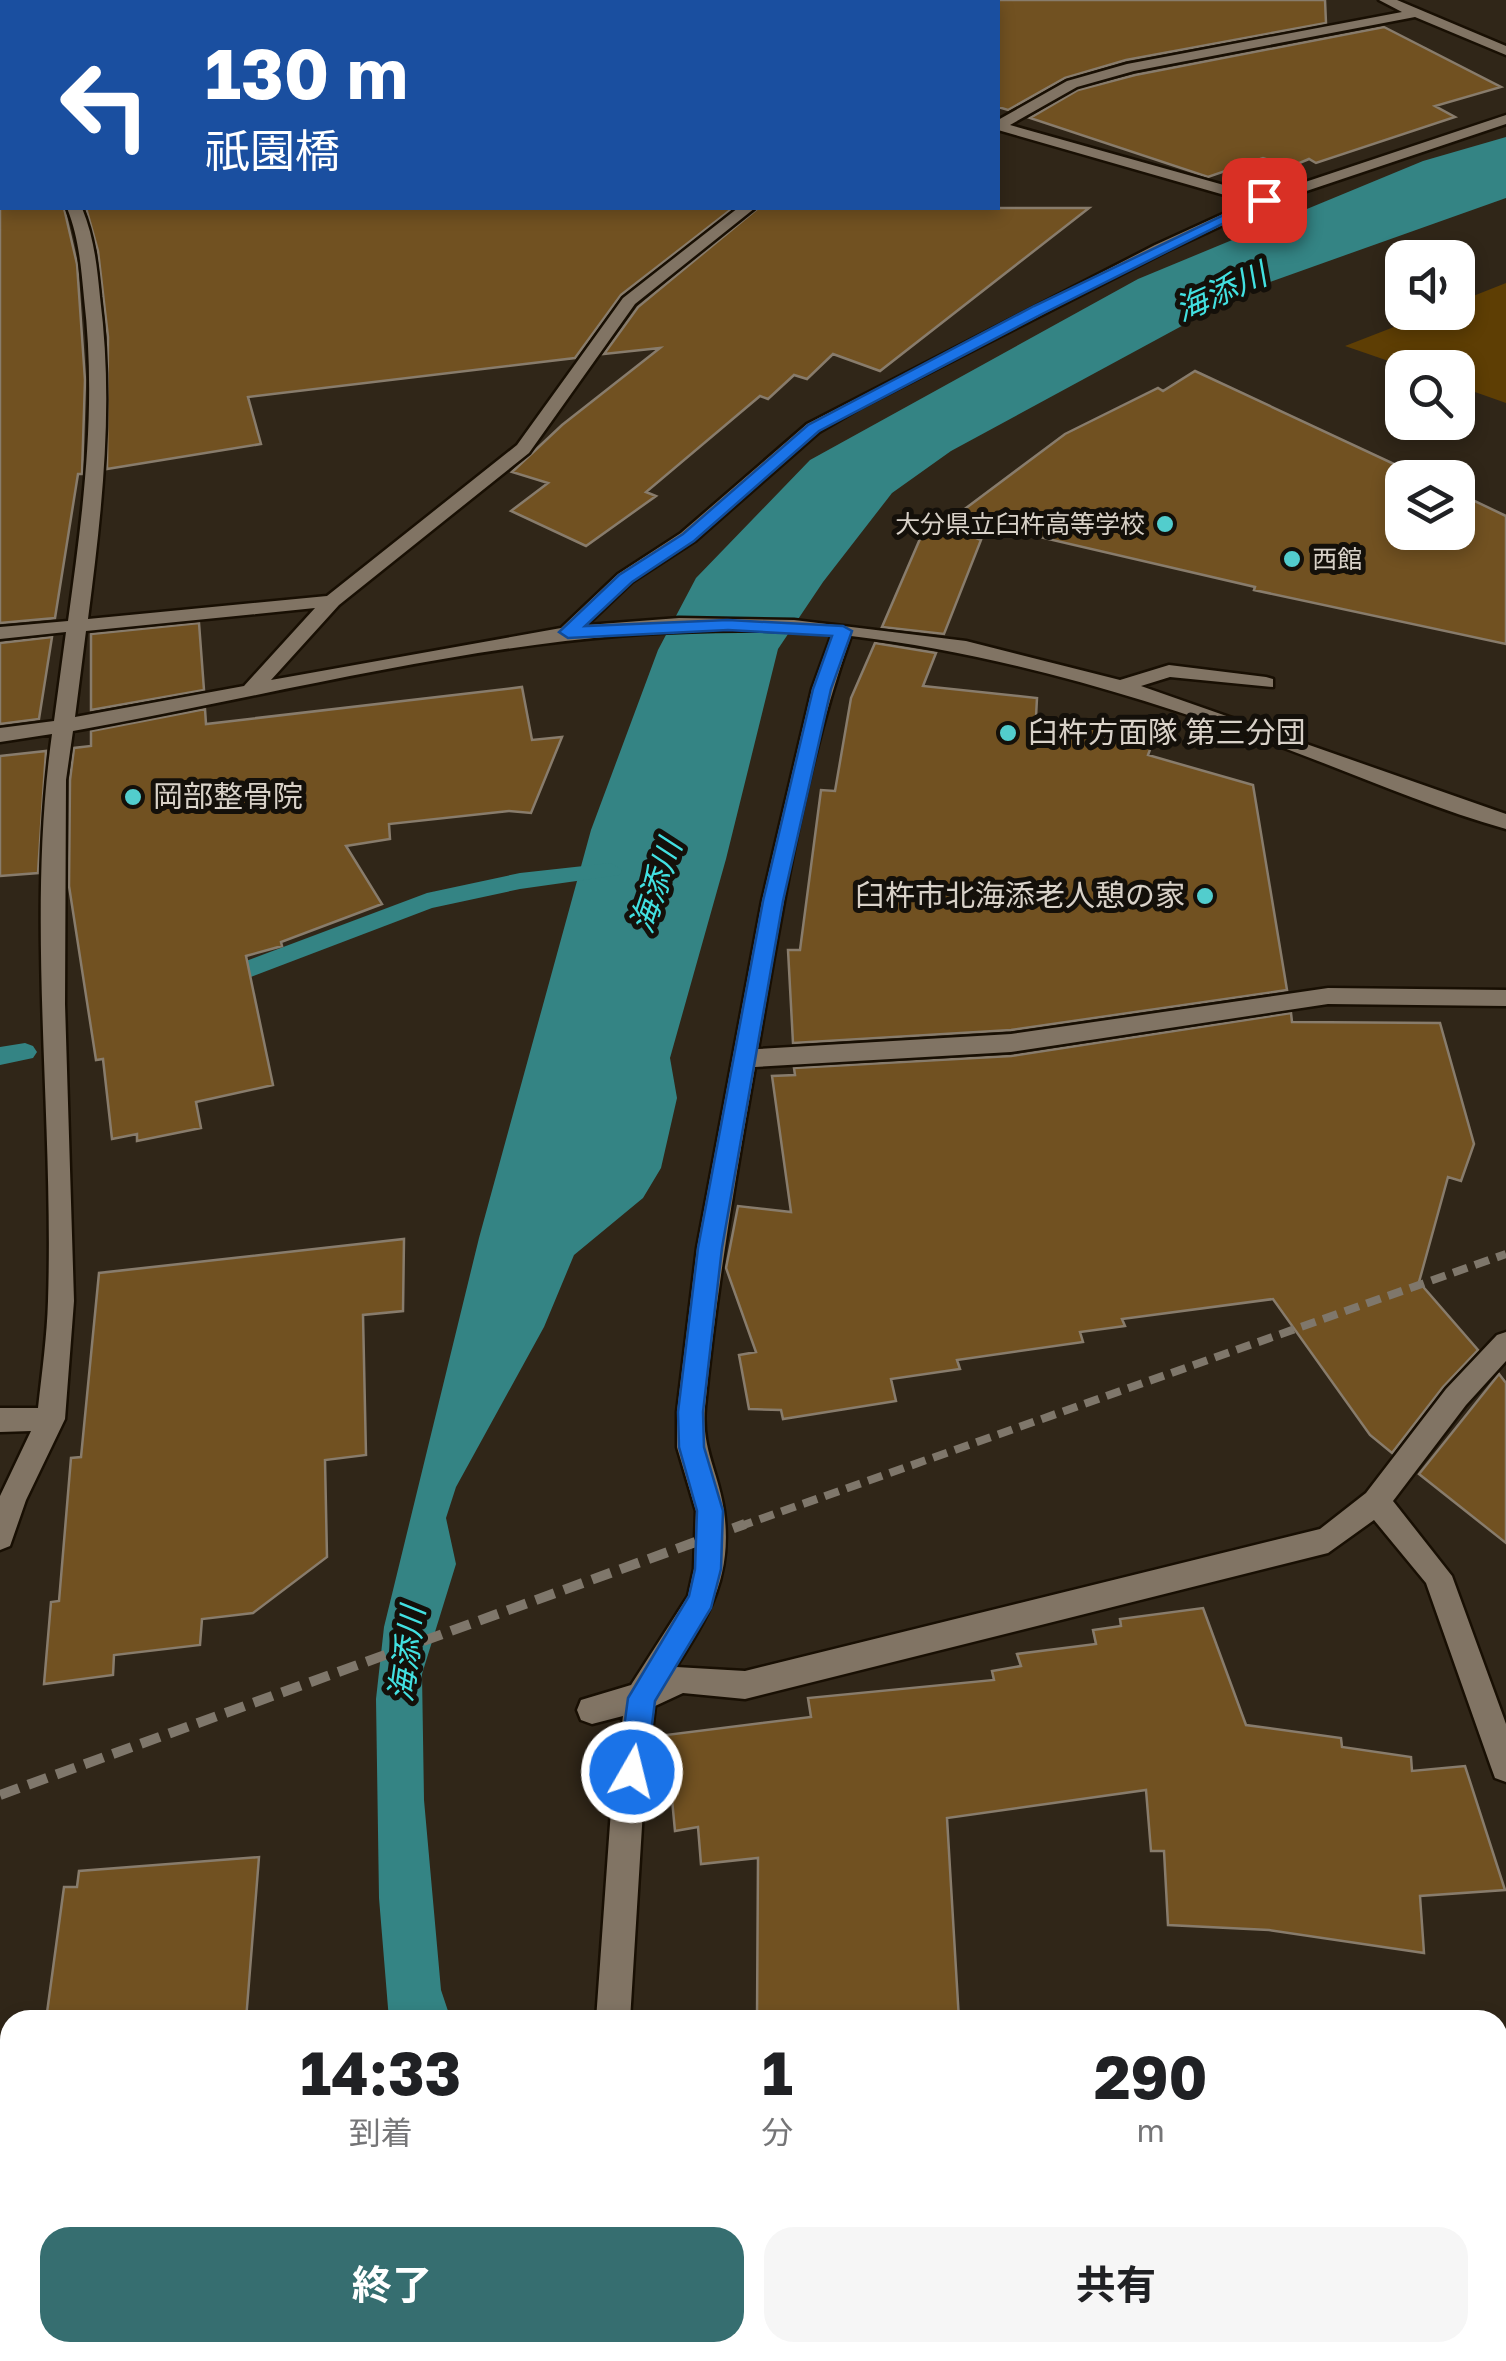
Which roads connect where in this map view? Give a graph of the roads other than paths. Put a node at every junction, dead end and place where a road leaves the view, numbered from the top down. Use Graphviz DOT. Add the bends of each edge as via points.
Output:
graph roads {
  1 [pos="1386,0"];
  2 [pos="1417,13"];
  3 [pos="1506,51"];
  4 [pos="1506,119"];
  5 [pos="1000,125"];
  6 [pos="1000,127"];
  7 [pos="1264,200"];
  8 [pos="76,210"];
  9 [pos="744,210"];
  10 [pos="332,601"];
  11 [pos="76,626"];
  12 [pos="832,630"];
  13 [pos="568,632"];
  14 [pos="0,633"];
  15 [pos="1266,682"];
  16 [pos="1116,686"];
  17 [pos="252,690"];
  18 [pos="60,727"];
  19 [pos="0,735"];
  20 [pos="1506,822"];
  21 [pos="1506,998"];
  22 [pos="744,1059"];
  23 [pos="1506,1342"];
  24 [pos="51,1418"];
  25 [pos="0,1420"];
  26 [pos="1376,1502"];
  27 [pos="0,1537"];
  28 [pos="642,1698"];
  29 [pos="592,1710"];
  30 [pos="1506,1767"];
  31 [pos="614,2010"];
  1 -- 2 [label="street"];
  2 -- 3 [label="street"];
  2 -- 5 [label="street" via="1132,67 1072,84"];
  4 -- 7 [label="street"];
  6 -- 7 [label="street"];
  7 -- 13 [label="street" via="814,428"];
  8 -- 11 [label="street" via="100,362 96,480"];
  9 -- 10 [label="street" via="628,301 523,450"];
  10 -- 11 [label="street"];
  10 -- 17 [label="street"];
  11 -- 14 [label="street"];
  11 -- 18 [label="street"];
  12 -- 13 [label="street" via="655,626"];
  12 -- 16 [label="street" via="1017,658"];
  12 -- 22 [label="street"];
  13 -- 17 [label="street"];
  15 -- 16 [label="street" via="1170,671"];
  16 -- 20 [label="street"];
  17 -- 18 [label="street"];
  18 -- 19 [label="street"];
  18 -- 24 [label="street" via="53,1004 61,1301"];
  21 -- 22 [label="street" via="1328,996 1011,1043"];
  22 -- 28 [label="street" via="710,1248 691,1412 691,1447 710,1511 708,1569 702,1600"];
  23 -- 26 [label="street"];
  24 -- 25 [label="street"];
  24 -- 27 [label="street"];
  26 -- 28 [label="street" via="1328,1540 745,1685 682,1679"];
  26 -- 30 [label="street" via="1438,1576"];
  28 -- 29 [label="street"];
  28 -- 31 [label="street"];
}
